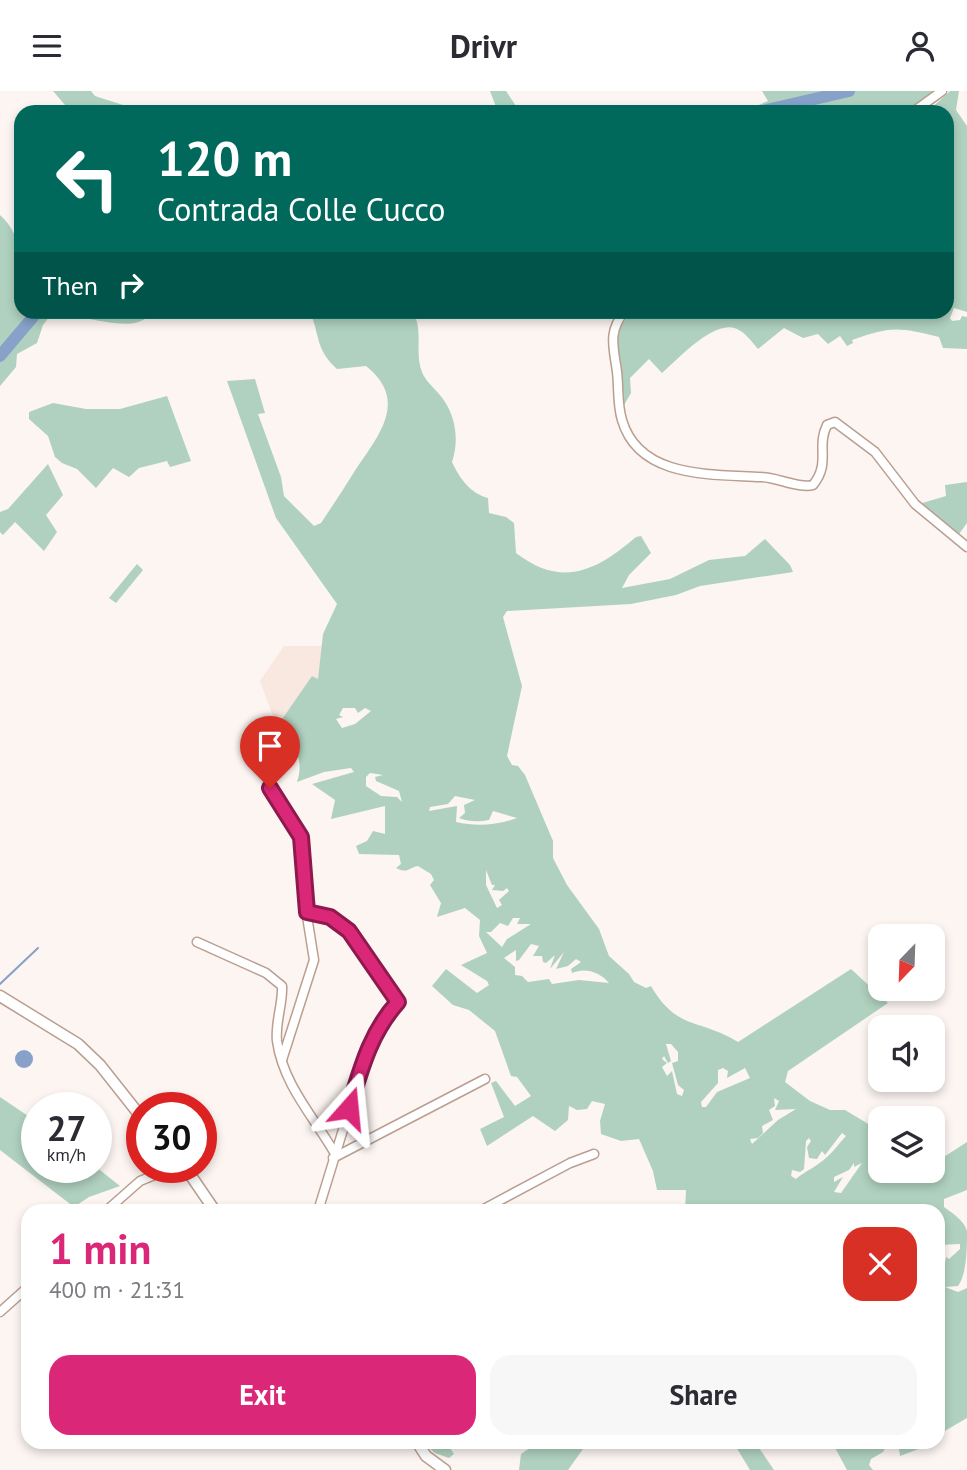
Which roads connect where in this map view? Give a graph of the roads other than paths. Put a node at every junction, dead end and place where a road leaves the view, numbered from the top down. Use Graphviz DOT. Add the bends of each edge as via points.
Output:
graph roads {
  1 [pos="942,91"];
  2 [pos="923,105"];
  3 [pos="621,319"];
  4 [pos="967,547"];
  5 [pos="270,788"];
  6 [pos="307,912"];
  7 [pos="197,942"];
  8 [pos="0,996"];
  9 [pos="282,1059"];
  10 [pos="485,1079"];
  11 [pos="126,1098"];
  12 [pos="594,1154"];
  13 [pos="334,1155"];
  14 [pos="138,1183"];
  15 [pos="196,1183"];
  16 [pos="114,1204"];
  17 [pos="210,1204"];
  18 [pos="320,1204"];
  19 [pos="493,1204"];
  20 [pos="21,1293"];
  21 [pos="0,1312"];
  22 [pos="422,1449"];
  23 [pos="445,1470"];
  1 -- 2 [label="street"];
  3 -- 4 [label="street" via="611,341 618,403 628,435 653,459 684,472 782,478 807,487 820,478 824,430 835,422 875,452 915,504"];
  5 -- 6 [label="street" via="301,837"];
  6 -- 9 [label="street" via="313,974"];
  6 -- 13 [label="street" via="330,917 349,931 398,1002 370,1042"];
  7 -- 9 [label="street" via="277,979 282,986 277,1039"];
  8 -- 11 [label="street" via="78,1044"];
  9 -- 13 [label="street" via="291,1086"];
  10 -- 13 [label="street"];
  12 -- 19 [label="street"];
  13 -- 18 [label="street"];
  14 -- 16 [label="street"];
  15 -- 17 [label="street"];
  20 -- 21 [label="street"];
  22 -- 23 [label="street"];
}
